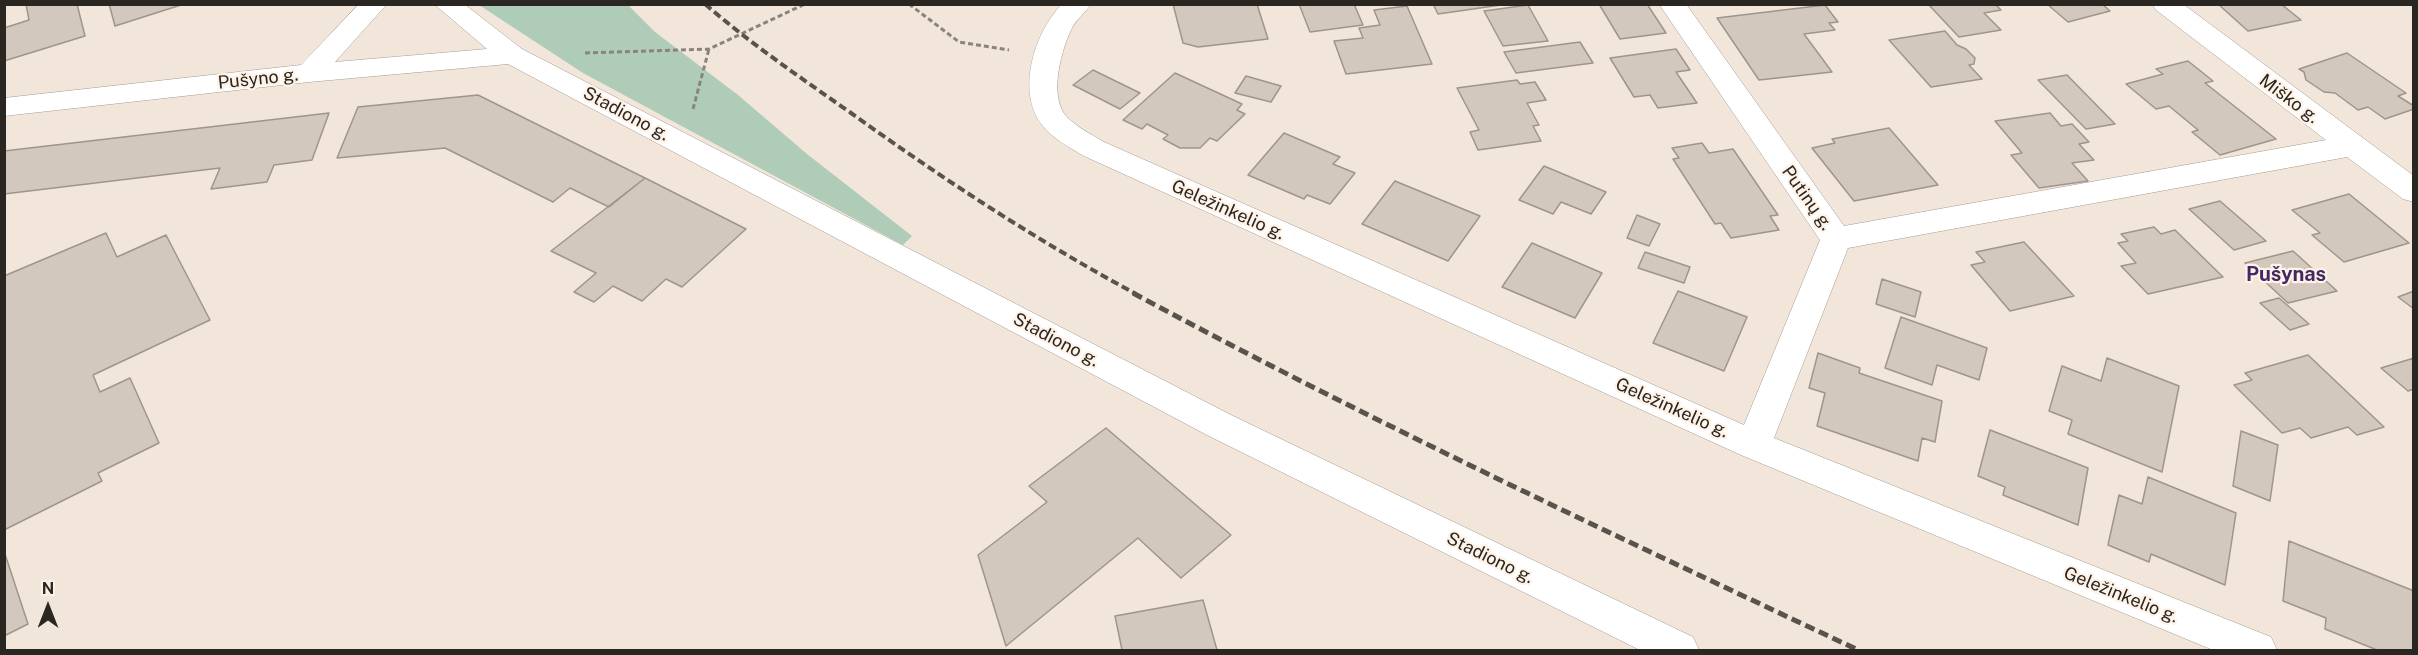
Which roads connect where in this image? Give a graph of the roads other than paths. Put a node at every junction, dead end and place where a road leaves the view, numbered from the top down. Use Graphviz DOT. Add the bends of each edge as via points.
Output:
graph roads {
  1 [pos="374,4"];
  2 [pos="447,4"];
  3 [pos="1078,4"];
  4 [pos="1672,4"];
  5 [pos="2165,4"];
  6 [pos="512,55"];
  7 [pos="309,73"];
  8 [pos="4,107"];
  9 [pos="2351,146"];
  10 [pos="2414,192"];
  11 [pos="1836,239"];
  12 [pos="1754,445"];
  13 [pos="1679,651"];
  14 [pos="2257,651"];
  1 -- 7 [label="street"];
  2 -- 6 [label="street, Stadiono g."];
  3 -- 12 [label="street, Geležinkelio g." via="1064,19 1047,56 1044,88 1050,115 1094,149"];
  4 -- 11 [label="street, Putinų g."];
  5 -- 9 [label="street, Miško g."];
  6 -- 7 [label="street, Pušyno g."];
  6 -- 13 [label="street, Stadiono g." via="1219,425"];
  7 -- 8 [label="street, Pušyno g."];
  9 -- 10 [label="street, Miško g."];
  9 -- 11 [label="street"];
  11 -- 12 [label="street, Putinų g."];
  12 -- 14 [label="street, Geležinkelio g."];
}
